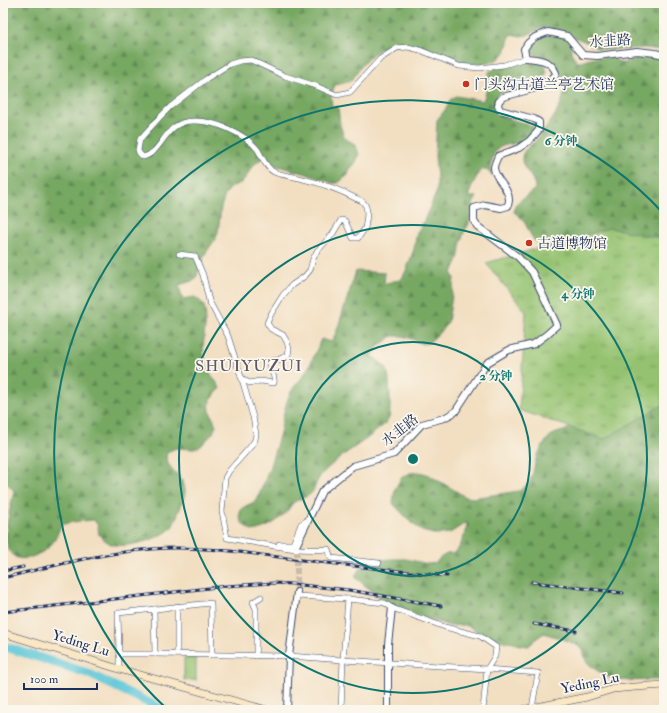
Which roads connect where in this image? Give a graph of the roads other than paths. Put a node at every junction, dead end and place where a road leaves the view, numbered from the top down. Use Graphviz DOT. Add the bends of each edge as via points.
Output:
graph roads {
  1 [pos="664,55"];
  2 [pos="526,58"];
  3 [pos="179,254"];
  4 [pos="241,377"];
  5 [pos="308,520"];
  6 [pos="298,544"];
  7 [pos="269,545"];
  8 [pos="379,563"];
  9 [pos="297,594"];
  10 [pos="261,597"];
  11 [pos="348,599"];
  12 [pos="177,606"];
  13 [pos="392,608"];
  14 [pos="154,609"];
  15 [pos="3,634"];
  16 [pos="119,654"];
  17 [pos="155,654"];
  18 [pos="177,654"];
  19 [pos="212,655"];
  20 [pos="256,656"];
  21 [pos="290,656"];
  22 [pos="343,660"];
  23 [pos="388,663"];
  24 [pos="119,669"];
  25 [pos="487,669"];
  26 [pos="664,685"];
  27 [pos="532,708"];
  28 [pos="267,710"];
  29 [pos="287,710"];
  30 [pos="340,710"];
  31 [pos="388,710"];
  32 [pos="483,710"];
  33 [pos="522,710"];
  1 -- 2 [label="street, 水韭路" via="637,51 597,56 583,55 567,36 548,32 535,37 528,44 524,49"];
  2 -- 4 [label="street" via="504,65 479,68 459,66 408,47 397,48 380,59 350,92 337,95 251,60 240,61 230,64 206,79 170,108 140,139 138,150 143,157 148,156 169,131 181,123 191,120 220,126 250,142 272,171 346,193 366,206 364,229 358,238 353,238 345,221 341,220 332,235 317,251 310,270 283,295 271,314 267,322 271,329 283,335 290,349 288,355 271,361 274,383 251,383"];
  2 -- 5 [label="street, 水韭路" via="541,59 550,64 556,73 555,76 536,88 504,97 498,105 500,110 539,122 539,130 519,148 498,156 494,167 507,191 508,206 501,208 485,204 474,208 474,221 478,227 518,257 532,272 557,325 534,344 509,350 487,363 455,412 422,424 394,454 353,466 322,491"];
  3 -- 4 [label="street" via="195,256 209,301 228,336"];
  4 -- 7 [label="street" via="256,434 255,440 225,478 222,511 227,538"];
  5 -- 6 [label="street, 水韭路"];
  5 -- 7 [label="street" via="302,524 293,544"];
  7 -- 8 [label="street" via="328,549 331,558"];
  9 -- 11 [label="street"];
  9 -- 21 [label="street"];
  10 -- 20 [label="street" via="253,602 256,609"];
  11 -- 13 [label="street" via="385,603"];
  11 -- 22 [label="street"];
  12 -- 14 [label="street"];
  12 -- 18 [label="street"];
  12 -- 19 [label="street" via="211,603"];
  13 -- 23 [label="street"];
  13 -- 25 [label="street" via="480,636 496,647 495,656"];
  14 -- 16 [label="street" via="118,613"];
  14 -- 17 [label="street"];
  15 -- 24 [label="main road, Yeding Lu"];
  16 -- 17 [label="street"];
  16 -- 24 [label="street"];
  17 -- 18 [label="street"];
  18 -- 19 [label="street"];
  19 -- 20 [label="street"];
  20 -- 21 [label="street"];
  21 -- 22 [label="street"];
  21 -- 29 [label="street"];
  22 -- 23 [label="street"];
  22 -- 30 [label="street"];
  23 -- 25 [label="street"];
  23 -- 31 [label="street"];
  24 -- 28 [label="main road, Yeding Lu"];
  25 -- 27 [label="street" via="538,673"];
  25 -- 32 [label="street"];
  26 -- 27 [label="main road, Yeding Lu" via="613,689"];
  27 -- 33 [label="main road, Yeding Lu"];
}
